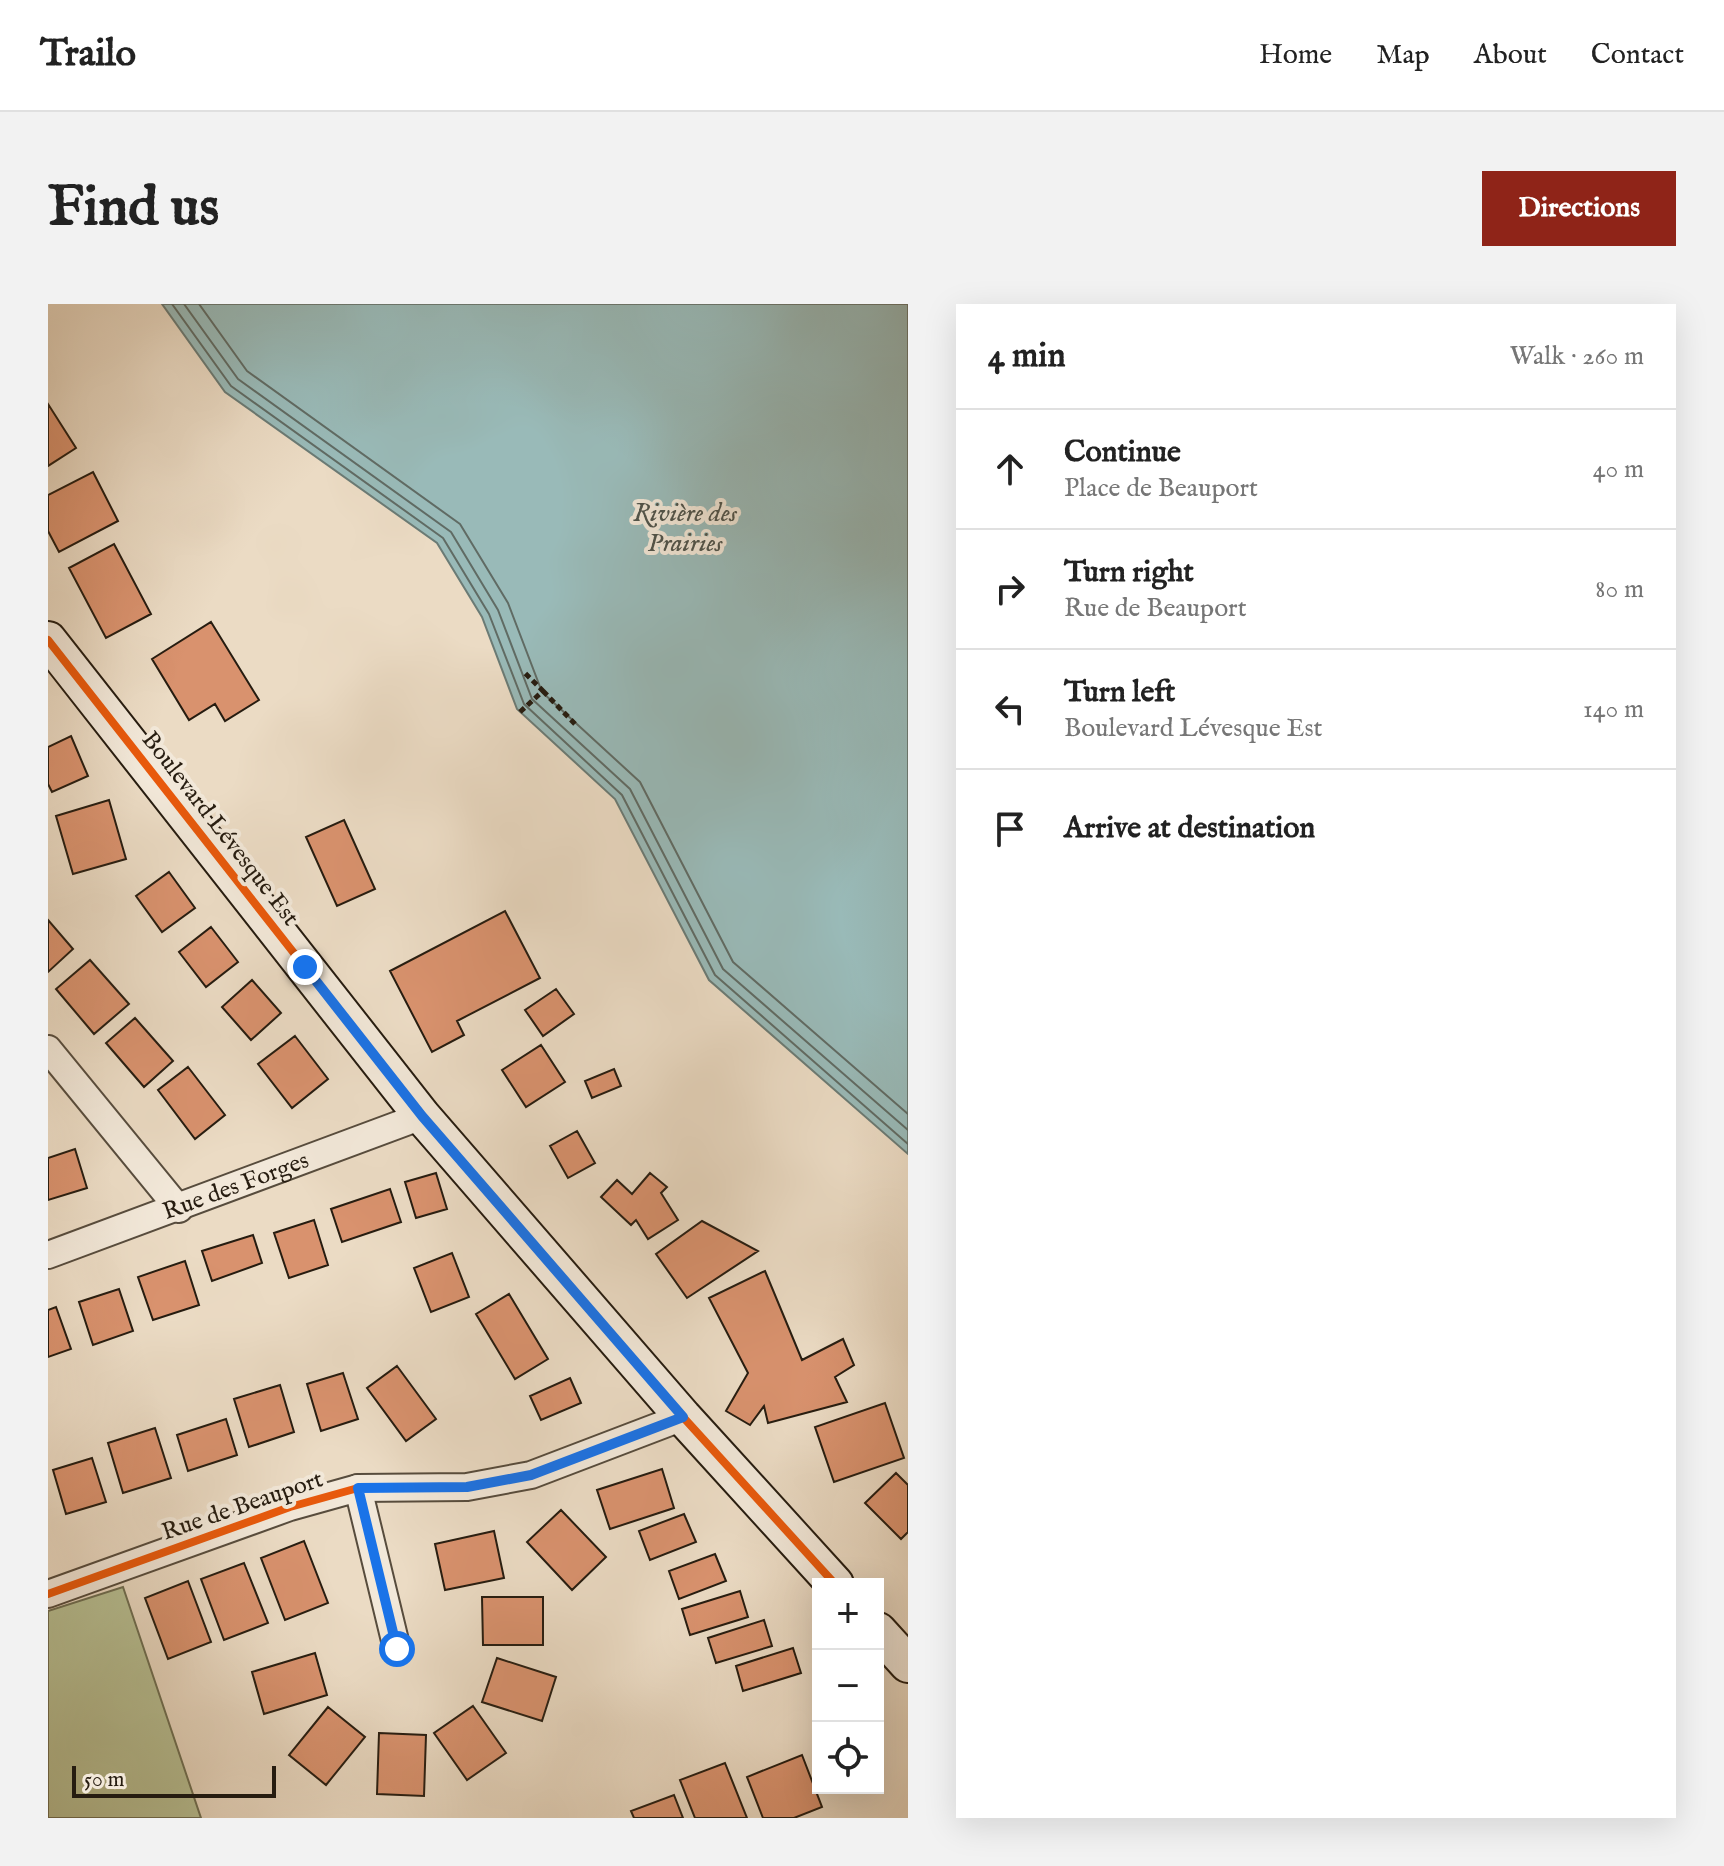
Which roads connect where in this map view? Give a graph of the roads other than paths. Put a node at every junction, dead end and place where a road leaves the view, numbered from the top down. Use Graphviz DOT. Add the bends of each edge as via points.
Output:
graph roads {
  1 [pos="48,640"];
  2 [pos="48,1049"];
  3 [pos="422,1116"];
  4 [pos="179,1209"];
  5 [pos="48,1255"];
  6 [pos="683,1417"];
  7 [pos="358,1488"];
  8 [pos="830,1578"];
  9 [pos="48,1594"];
  10 [pos="884,1638"];
  11 [pos="397,1649"];
  12 [pos="908,1664"];
  1 -- 3 [label="street, Boulevard Lévesque Est"];
  2 -- 4 [label="street"];
  3 -- 4 [label="street, Rue des Forges"];
  3 -- 6 [label="street, Boulevard Lévesque Est"];
  4 -- 5 [label="street, Rue des Forges"];
  6 -- 7 [label="street, Rue de Beauport" via="531,1475 467,1487"];
  6 -- 8 [label="street, Boulevard Lévesque Est"];
  7 -- 9 [label="street, Rue de Beauport" via="290,1507"];
  7 -- 11 [label="street"];
  10 -- 12 [label="street"];
}
